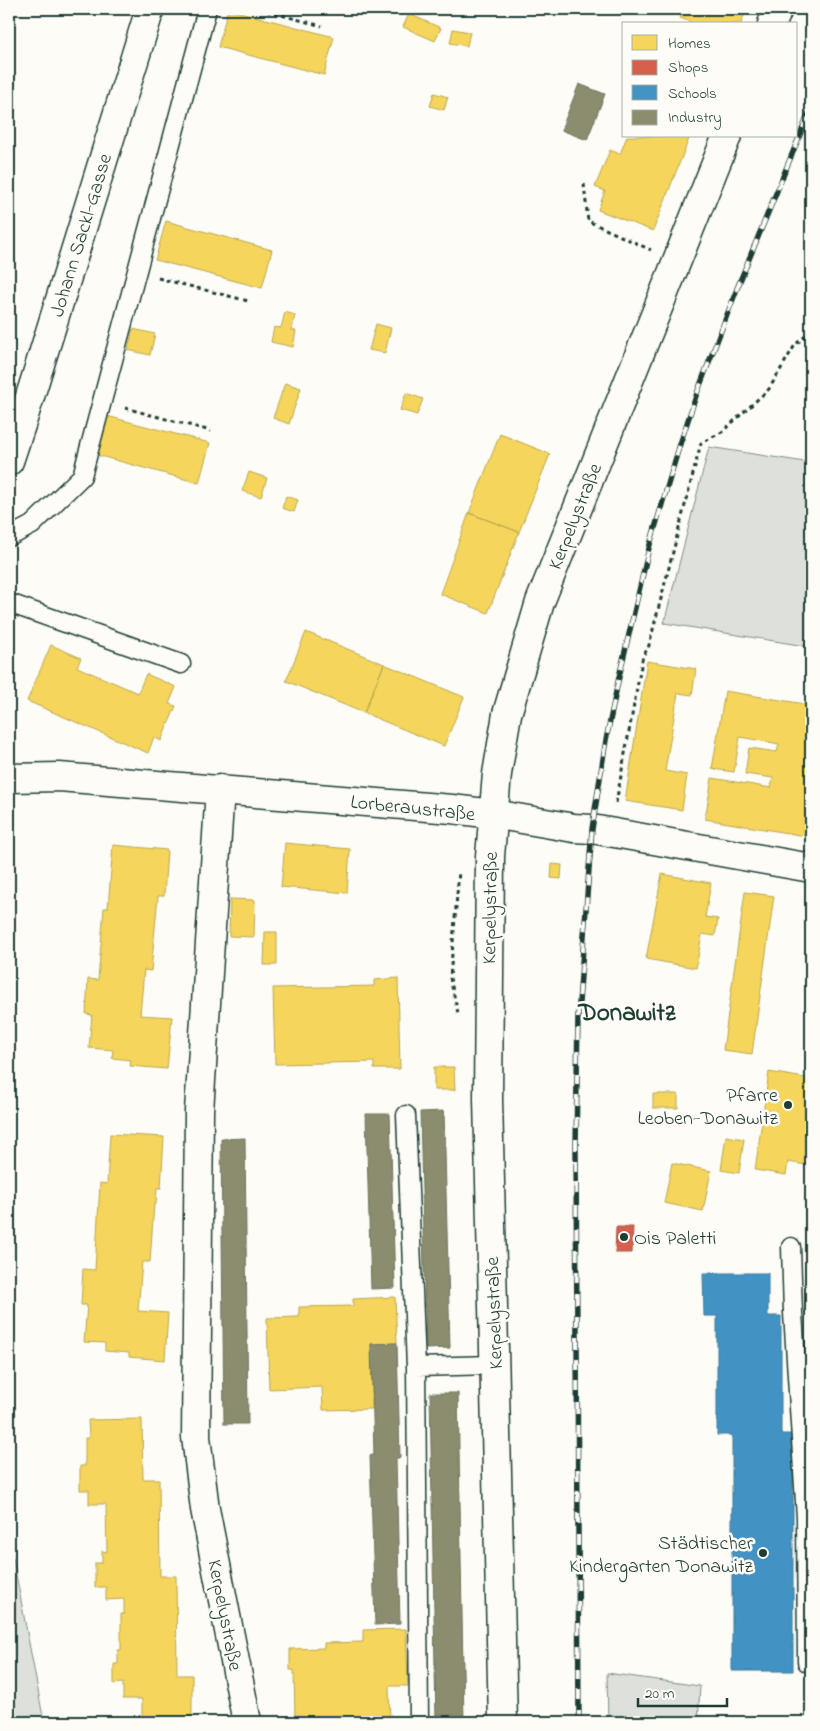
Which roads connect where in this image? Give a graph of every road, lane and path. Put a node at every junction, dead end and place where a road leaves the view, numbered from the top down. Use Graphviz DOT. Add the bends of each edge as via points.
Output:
graph roads {
  1 [pos="150,9"];
  2 [pos="207,9"];
  3 [pos="259,9"];
  4 [pos="778,9"];
  5 [pos="773,22"];
  6 [pos="322,26"];
  7 [pos="726,138"];
  8 [pos="584,184"];
  9 [pos="676,261"];
  10 [pos="136,272"];
  11 [pos="248,301"];
  12 [pos="811,331"];
  13 [pos="100,402"];
  14 [pos="211,431"];
  15 [pos="9,461"];
  16 [pos="9,538"];
  17 [pos="9,602"];
  18 [pos="181,664"];
  19 [pos="10,776"];
  20 [pos="220,789"];
  21 [pos="493,814"];
  22 [pos="611,833"];
  23 [pos="811,868"];
  24 [pos="406,1116"];
  25 [pos="791,1247"];
  26 [pos="495,1365"];
  27 [pos="416,1367"];
  28 [pos="807,1662"];
  29 [pos="247,1722"];
  30 [pos="419,1722"];
  31 [pos="504,1722"];
  1 -- 15 [label="street, Johann Sackl-Gasse"];
  2 -- 10 [label="lane"];
  3 -- 6 [label="path"];
  4 -- 5 [label="street"];
  7 -- 9 [label="street, Kerpelystraße"];
  8 -- 9 [label="path" via="588,221"];
  9 -- 21 [label="street, Kerpelystraße" via="540,602 507,714"];
  10 -- 11 [label="path"];
  10 -- 13 [label="lane"];
  12 -- 22 [label="path" via="795,345 769,389 722,432 701,443 648,649 642,655"];
  13 -- 14 [label="path"];
  13 -- 16 [label="lane" via="82,476 32,525"];
  17 -- 18 [label="lane"];
  19 -- 20 [label="street, Lorberaustraße"];
  20 -- 21 [label="street, Lorberaustraße"];
  20 -- 29 [label="street, Kerpelystraße" via="198,1112 196,1437 205,1509"];
  21 -- 22 [label="street, Lorberaustraße"];
  21 -- 26 [label="street, Kerpelystraße" via="488,948 488,1099"];
  22 -- 23 [label="street, Lorberaustraße"];
  24 -- 27 [label="lane"];
  25 -- 28 [label="lane" via="792,1313 806,1518"];
  26 -- 27 [label="lane"];
  26 -- 31 [label="street, Kerpelystraße"];
  27 -- 30 [label="lane"];
}
